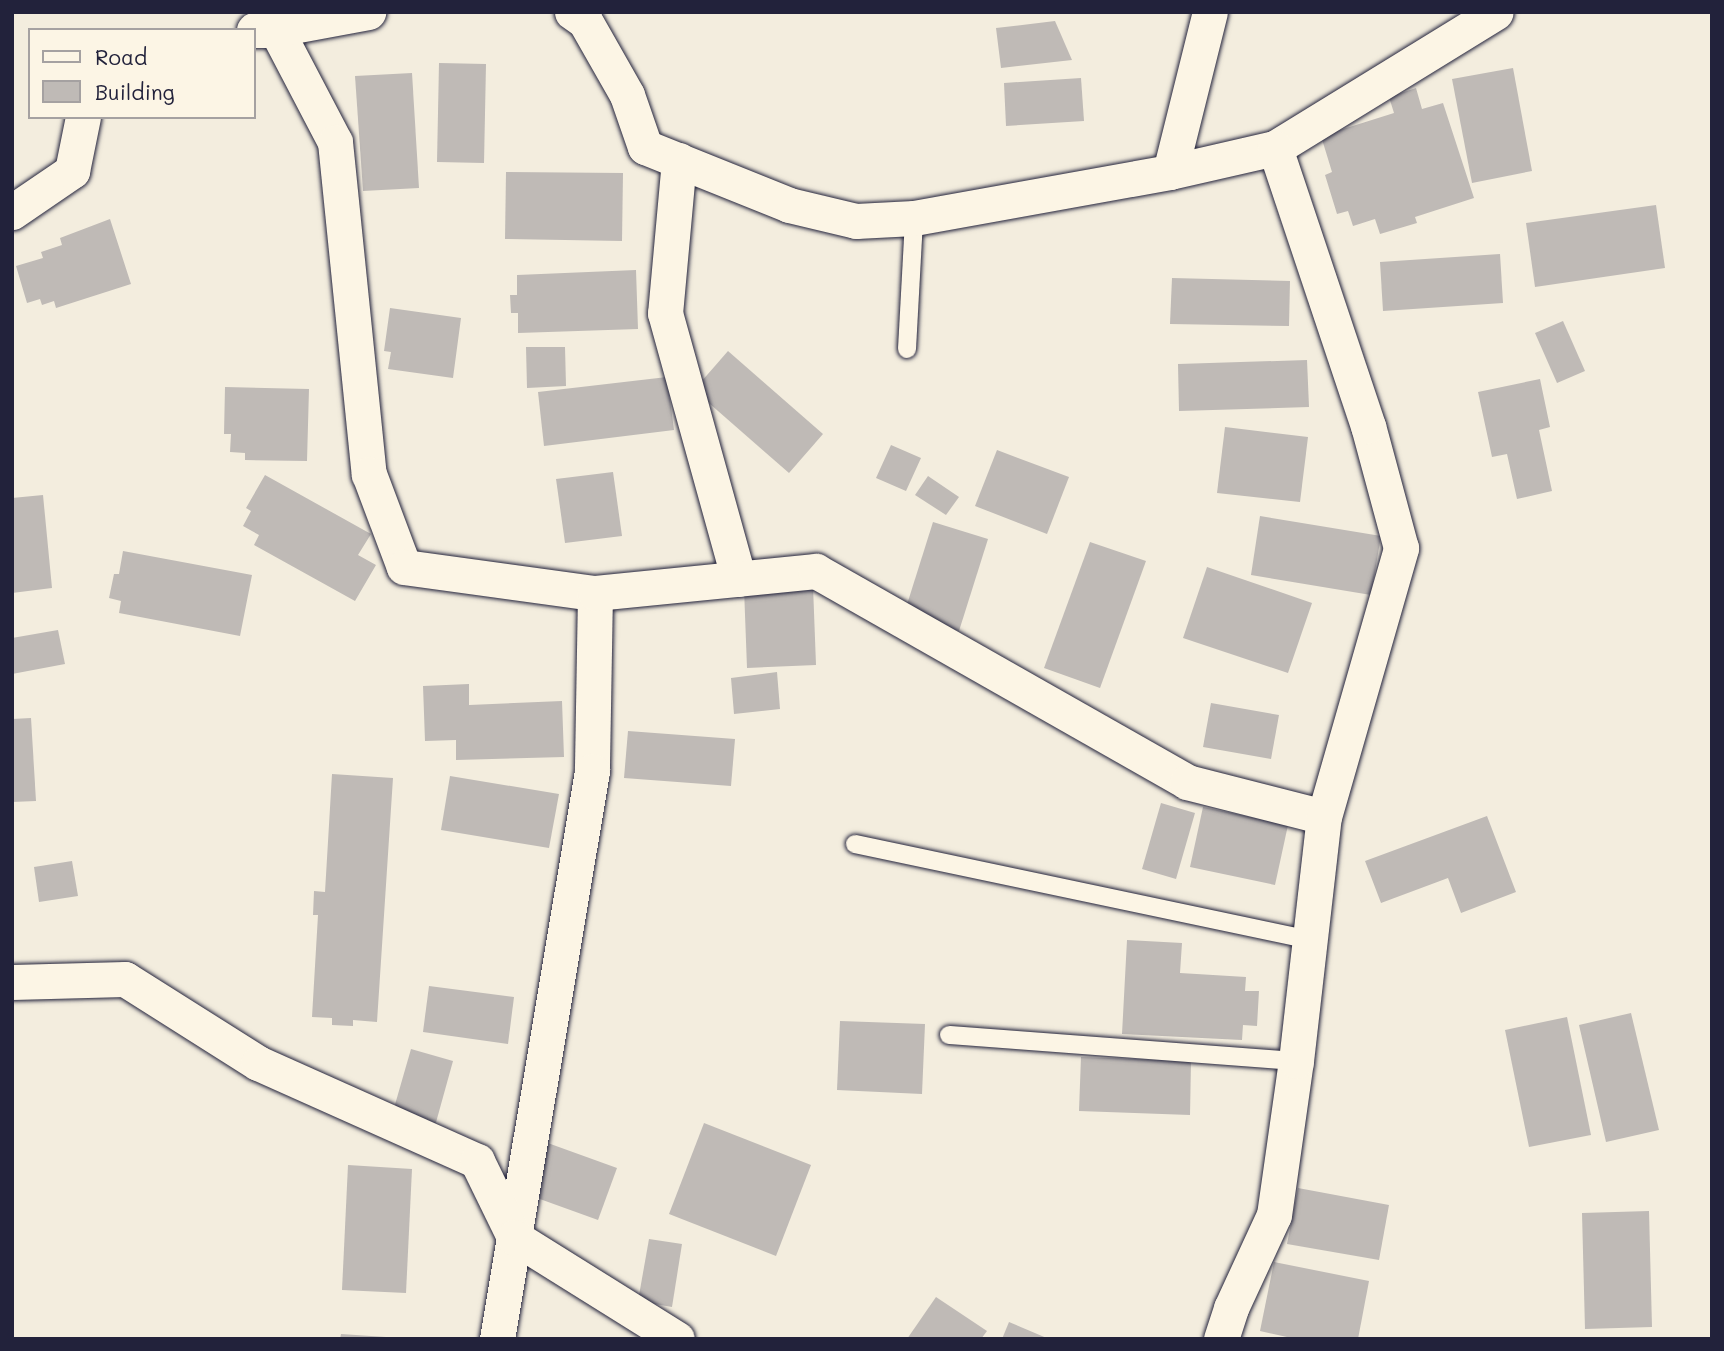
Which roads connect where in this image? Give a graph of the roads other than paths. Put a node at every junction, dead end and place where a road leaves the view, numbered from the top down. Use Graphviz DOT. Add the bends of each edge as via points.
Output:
graph roads {
  1 [pos="368,12"];
  2 [pos="572,12"];
  3 [pos="1209,12"];
  4 [pos="1496,12"];
  5 [pos="262,30"];
  6 [pos="83,119"];
  7 [pos="1275,148"];
  8 [pos="679,160"];
  9 [pos="1170,172"];
  10 [pos="12,212"];
  11 [pos="914,218"];
  12 [pos="907,349"];
  13 [pos="739,579"];
  14 [pos="594,593"];
  15 [pos="1324,817"];
  16 [pos="855,844"];
  17 [pos="1310,940"];
  18 [pos="12,982"];
  19 [pos="950,1035"];
  20 [pos="1296,1061"];
  21 [pos="514,1237"];
  22 [pos="497,1339"];
  23 [pos="677,1339"];
  24 [pos="1221,1339"];
  1 -- 5 [label="street"];
  2 -- 8 [label="street" via="585,21 627,95 645,146"];
  3 -- 9 [label="street"];
  4 -- 7 [label="street"];
  5 -- 14 [label="street" via="279,35 335,142 369,474 404,567"];
  6 -- 10 [label="street" via="72,172"];
  7 -- 9 [label="street"];
  7 -- 15 [label="street" via="1368,426 1401,548"];
  8 -- 11 [label="street" via="789,205 856,221"];
  8 -- 13 [label="street" via="665,313"];
  9 -- 11 [label="street"];
  11 -- 12 [label="lane"];
  13 -- 14 [label="street"];
  13 -- 15 [label="street" via="816,571 1187,782"];
  14 -- 21 [label="street" via="592,771"];
  15 -- 17 [label="street"];
  16 -- 17 [label="lane"];
  17 -- 20 [label="street"];
  18 -- 21 [label="street" via="125,979 257,1063 477,1161"];
  19 -- 20 [label="lane"];
  20 -- 24 [label="street" via="1274,1215"];
  21 -- 22 [label="street"];
  21 -- 23 [label="street"];
}
